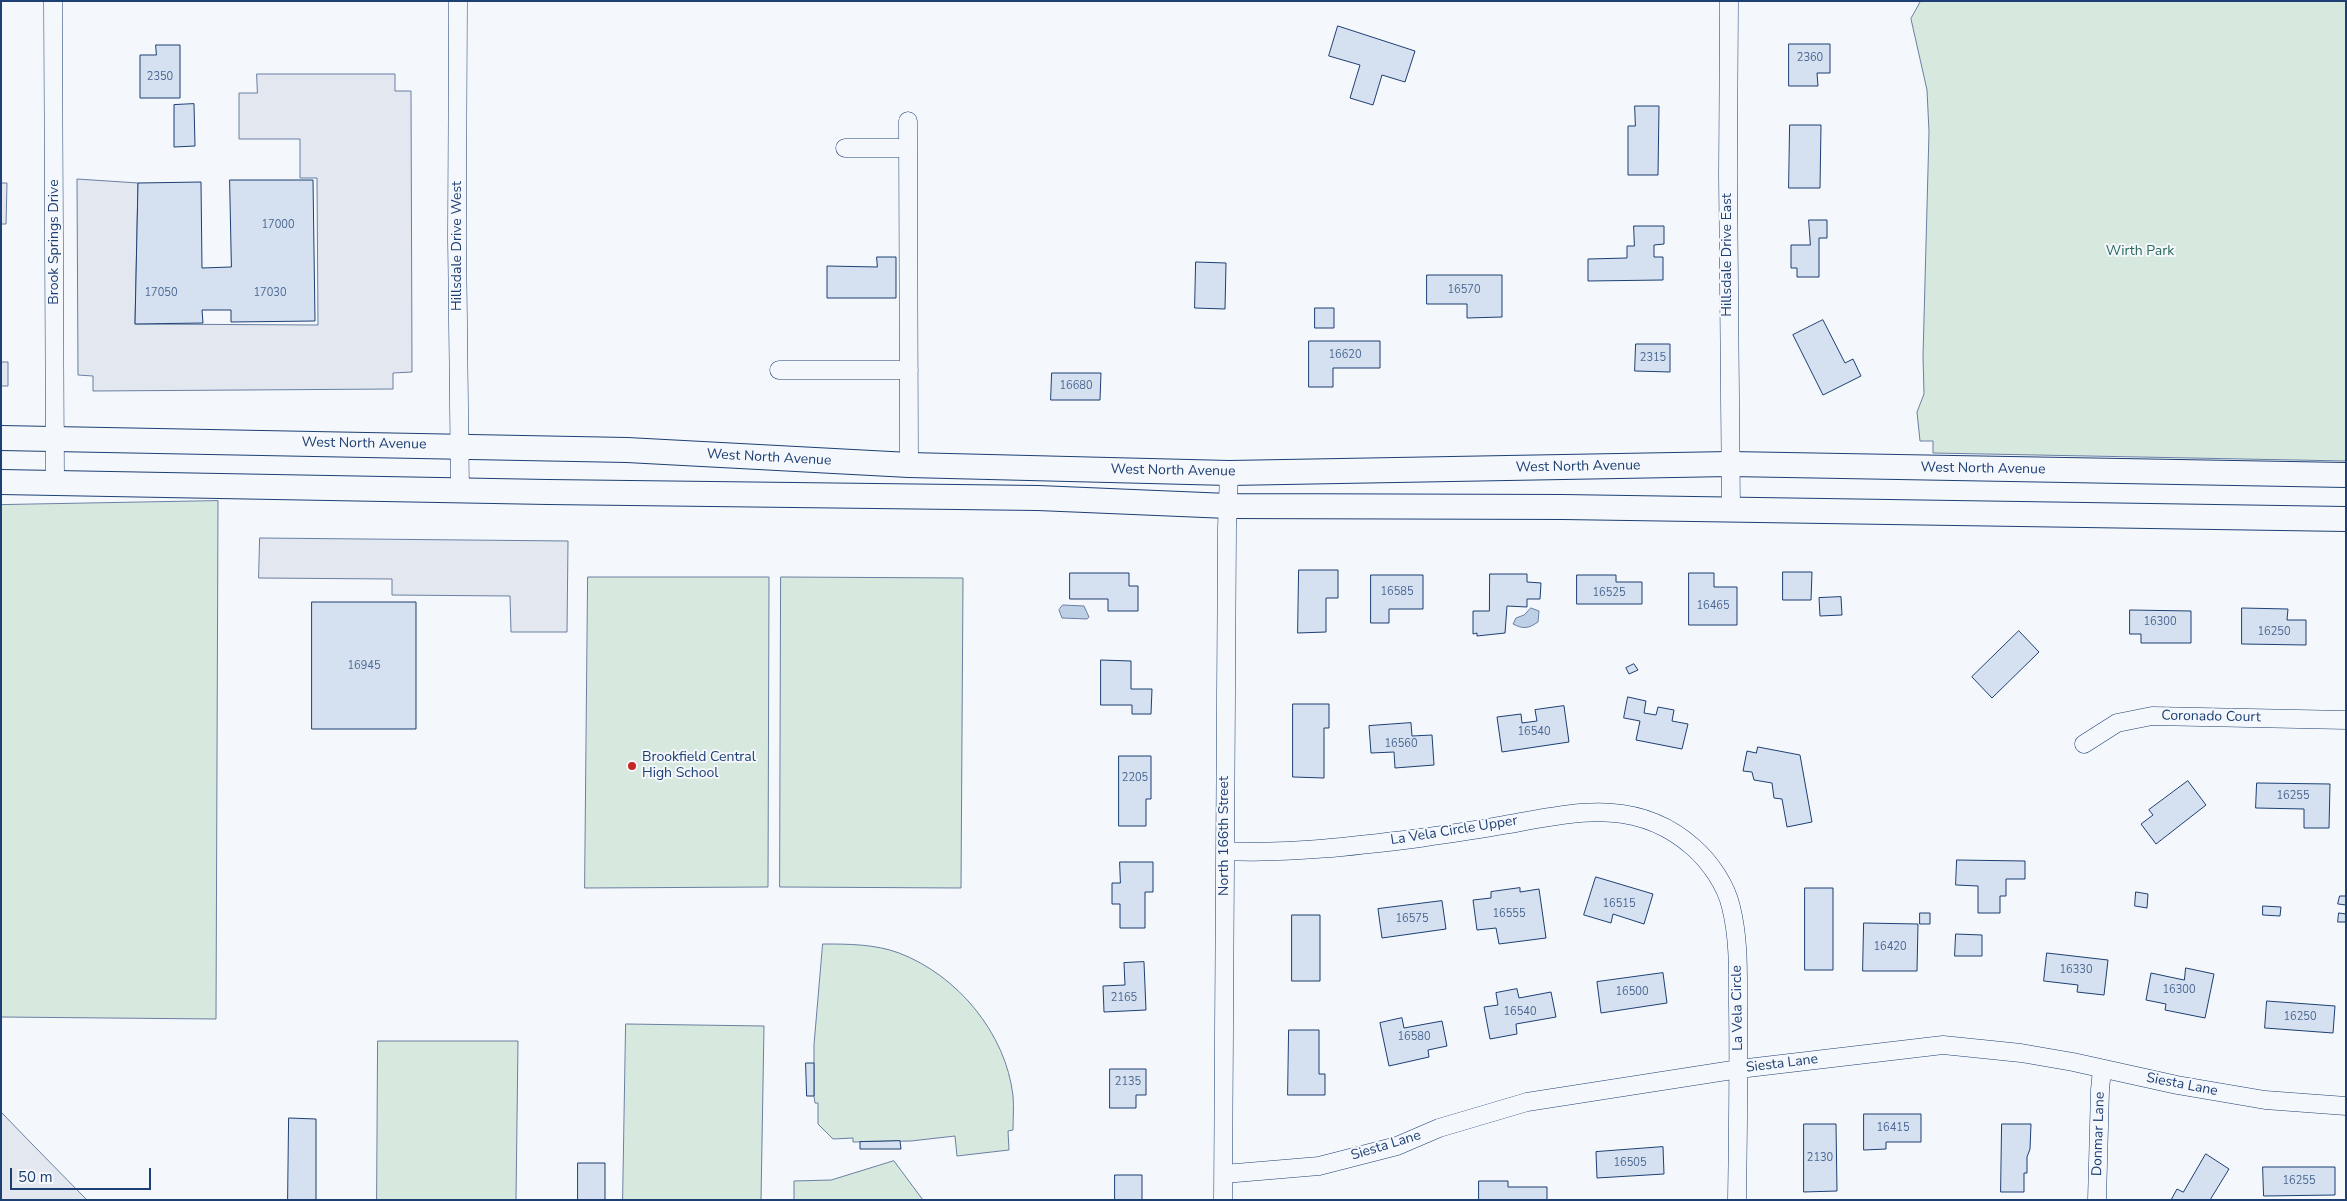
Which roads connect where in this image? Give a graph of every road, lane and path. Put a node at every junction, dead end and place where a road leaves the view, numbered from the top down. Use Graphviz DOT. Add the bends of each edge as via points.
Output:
graph roads {
  1 [pos="53,1"];
  2 [pos="458,1"];
  3 [pos="1729,1"];
  4 [pos="908,122"];
  5 [pos="845,148"];
  6 [pos="908,148"];
  7 [pos="778,370"];
  8 [pos="909,370"];
  9 [pos="1,438"];
  10 [pos="56,439"];
  11 [pos="460,445"];
  12 [pos="1730,464"];
  13 [pos="909,465"];
  14 [pos="1229,473"];
  15 [pos="2346,476"];
  16 [pos="1,482"];
  17 [pos="55,482"];
  18 [pos="460,490"];
  19 [pos="1228,506"];
  20 [pos="1731,509"];
  21 [pos="2346,519"];
  22 [pos="2346,720"];
  23 [pos="2084,744"];
  24 [pos="1678,836"];
  25 [pos="1225,851"];
  26 [pos="1739,1069"];
  27 [pos="2102,1069"];
  28 [pos="2346,1106"];
  29 [pos="1224,1174"];
  30 [pos="1223,1200"];
  31 [pos="1737,1200"];
  32 [pos="2097,1200"];
  1 -- 10 [label="street, Brook Springs Drive"];
  2 -- 11 [label="street, Hillsdale Drive West"];
  3 -- 12 [label="street, Hillsdale Drive East"];
  4 -- 6 [label="street"];
  5 -- 6 [label="street"];
  6 -- 8 [label="street"];
  7 -- 8 [label="street"];
  8 -- 13 [label="street"];
  9 -- 10 [label="main road, West North Avenue"];
  10 -- 11 [label="main road, West North Avenue"];
  10 -- 17 [label="street, Brook Springs Drive"];
  11 -- 13 [label="main road, West North Avenue"];
  11 -- 18 [label="street, Hillsdale Drive West"];
  12 -- 14 [label="main road, West North Avenue"];
  12 -- 15 [label="main road, West North Avenue"];
  12 -- 20 [label="street, Hillsdale Drive East"];
  13 -- 14 [label="main road, West North Avenue"];
  14 -- 19 [label="street, North 166th Street"];
  16 -- 17 [label="main road"];
  17 -- 18 [label="main road"];
  18 -- 19 [label="main road" via="1038,498"];
  19 -- 20 [label="main road"];
  19 -- 25 [label="street, North 166th Street"];
  20 -- 21 [label="main road"];
  22 -- 23 [label="street, Coronado Court" via="2152,716 2117,723"];
  24 -- 25 [label="street, La Vela Circle Upper" via="1639,817 1615,812 1590,812 1341,847"];
  24 -- 26 [label="street, La Vela Circle" via="1706,858 1731,906 1737,940"];
  25 -- 29 [label="street, North 166th Street"];
  26 -- 27 [label="street, Siesta Lane" via="1942,1045 2021,1053"];
  26 -- 29 [label="street, Siesta Lane" via="1527,1102 1439,1128 1397,1146 1319,1166"];
  26 -- 31 [label="street, La Vela Circle"];
  27 -- 28 [label="street, Siesta Lane" via="2265,1100"];
  27 -- 32 [label="street, Donmar Lane"];
  29 -- 30 [label="street, North 166th Street"];
}
